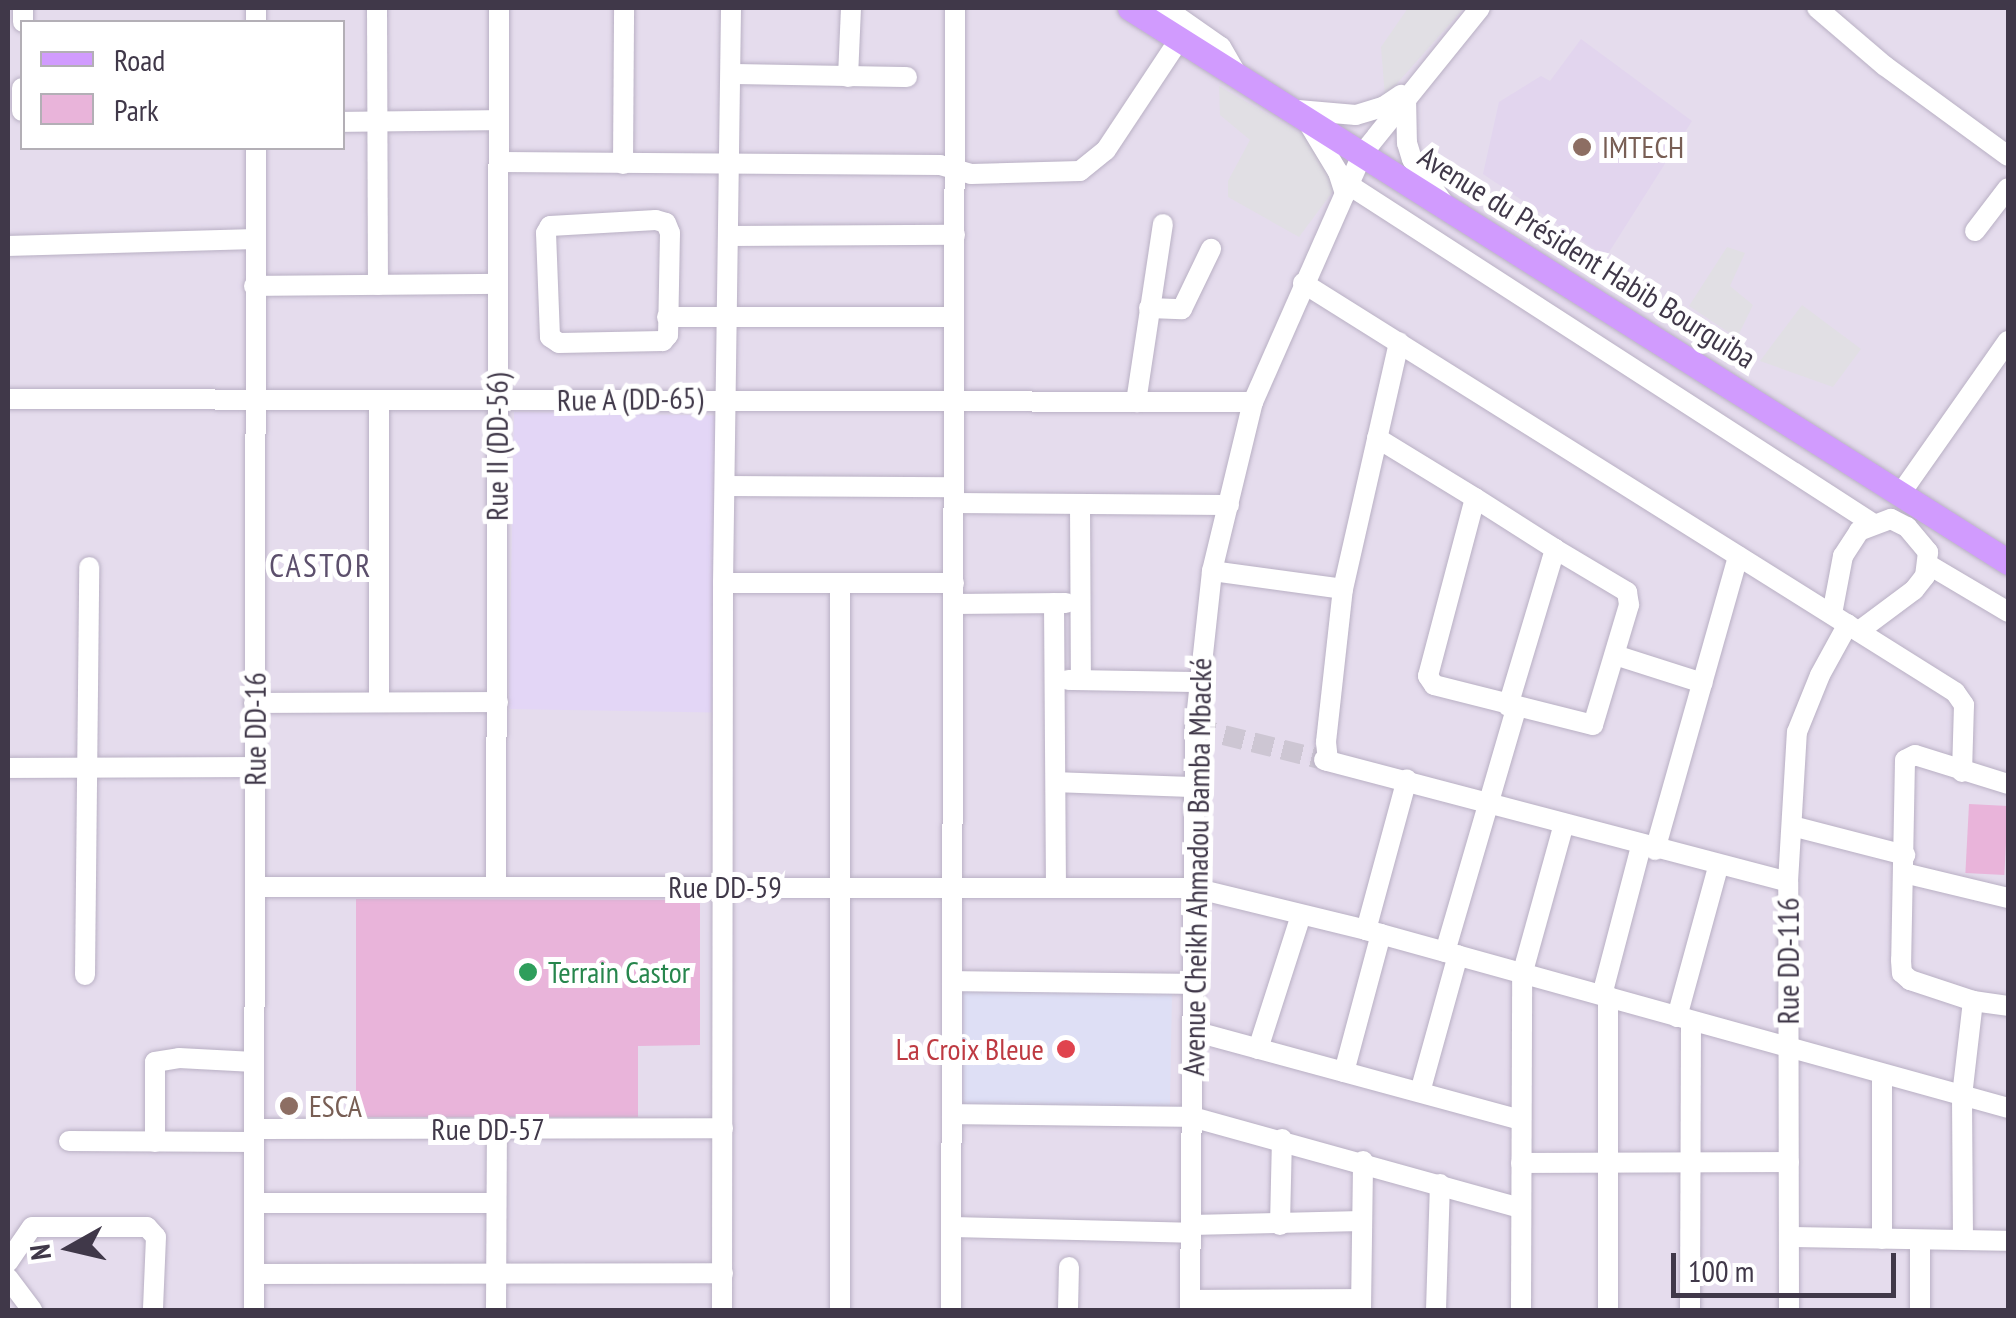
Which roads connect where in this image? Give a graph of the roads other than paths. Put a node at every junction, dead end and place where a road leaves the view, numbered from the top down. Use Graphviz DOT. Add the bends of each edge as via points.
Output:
graph roads {
  1 [pos="377,8"];
  2 [pos="499,8"];
  3 [pos="624,8"];
  4 [pos="731,8"];
  5 [pos="850,8"];
  6 [pos="955,8"];
  7 [pos="1130,8"];
  8 [pos="1165,8"];
  9 [pos="1480,8"];
  10 [pos="1817,8"];
  11 [pos="1180,38"];
  12 [pos="732,74"];
  13 [pos="1236,75"];
  14 [pos="848,76"];
  15 [pos="906,77"];
  16 [pos="1410,91"];
  17 [pos="1300,111"];
  18 [pos="498,120"];
  19 [pos="345,122"];
  20 [pos="378,122"];
  21 [pos="256,150"];
  22 [pos="1363,154"];
  23 [pos="2008,156"];
  24 [pos="499,162"];
  25 [pos="623,164"];
  26 [pos="730,166"];
  27 [pos="955,168"];
  28 [pos="2008,188"];
  29 [pos="1347,189"];
  30 [pos="1449,210"];
  31 [pos="1164,224"];
  32 [pos="1975,231"];
  33 [pos="955,235"];
  34 [pos="729,236"];
  35 [pos="255,239"];
  36 [pos="8,246"];
  37 [pos="1211,249"];
  38 [pos="1303,283"];
  39 [pos="498,284"];
  40 [pos="378,285"];
  41 [pos="254,286"];
  42 [pos="1149,308"];
  43 [pos="667,316"];
  44 [pos="954,317"];
  45 [pos="728,318"];
  46 [pos="2008,341"];
  47 [pos="1399,342"];
  48 [pos="255,396"];
  49 [pos="728,398"];
  50 [pos="8,399"];
  51 [pos="954,400"];
  52 [pos="379,401"];
  53 [pos="497,401"];
  54 [pos="1136,402"];
  55 [pos="1253,402"];
  56 [pos="1377,438"];
  57 [pos="725,486"];
  58 [pos="954,495"];
  59 [pos="1908,497"];
  60 [pos="1475,498"];
  61 [pos="1080,504"];
  62 [pos="1229,504"];
  63 [pos="1872,523"];
  64 [pos="1908,527"];
  65 [pos="1554,549"];
  66 [pos="1738,556"];
  67 [pos="2008,562"];
  68 [pos="1928,565"];
  69 [pos="88,567"];
  70 [pos="1212,570"];
  71 [pos="723,583"];
  72 [pos="840,584"];
  73 [pos="1344,589"];
  74 [pos="954,593"];
  75 [pos="1054,603"];
  76 [pos="1080,603"];
  77 [pos="2008,612"];
  78 [pos="1846,623"];
  79 [pos="1615,655"];
  80 [pos="1056,680"];
  81 [pos="1081,680"];
  82 [pos="1199,682"];
  83 [pos="1703,683"];
  84 [pos="379,702"];
  85 [pos="498,702"];
  86 [pos="254,703"];
  87 [pos="1512,707"];
  88 [pos="8,768"];
  89 [pos="86,768"];
  90 [pos="254,768"];
  91 [pos="1962,772"];
  92 [pos="1407,779"];
  93 [pos="1056,782"];
  94 [pos="2008,784"];
  95 [pos="1195,788"];
  96 [pos="1489,801"];
  97 [pos="1564,824"];
  98 [pos="1792,826"];
  99 [pos="1648,848"];
  100 [pos="1904,864"];
  101 [pos="1718,867"];
  102 [pos="1788,882"];
  103 [pos="256,887"];
  104 [pos="496,887"];
  105 [pos="724,887"];
  106 [pos="840,887"];
  107 [pos="952,887"];
  108 [pos="1056,888"];
  109 [pos="1194,888"];
  110 [pos="2008,898"];
  111 [pos="1300,915"];
  112 [pos="1374,932"];
  113 [pos="1451,954"];
  114 [pos="1522,975"];
  115 [pos="86,976"];
  116 [pos="952,981"];
  117 [pos="1193,984"];
  118 [pos="1605,996"];
  119 [pos="1973,1001"];
  120 [pos="2008,1006"];
  121 [pos="1684,1019"];
  122 [pos="1193,1031"];
  123 [pos="1258,1048"];
  124 [pos="1789,1050"];
  125 [pos="254,1062"];
  126 [pos="1344,1072"];
  127 [pos="1882,1074"];
  128 [pos="1420,1092"];
  129 [pos="1962,1096"];
  130 [pos="2008,1108"];
  131 [pos="952,1114"];
  132 [pos="1192,1118"];
  133 [pos="1521,1120"];
  134 [pos="722,1128"];
  135 [pos="497,1129"];
  136 [pos="254,1136"];
  137 [pos="1282,1139"];
  138 [pos="69,1141"];
  139 [pos="155,1142"];
  140 [pos="1363,1161"];
  141 [pos="1789,1162"];
  142 [pos="1521,1163"];
  143 [pos="1607,1163"];
  144 [pos="1691,1163"];
  145 [pos="1440,1184"];
  146 [pos="254,1203"];
  147 [pos="496,1203"];
  148 [pos="1521,1208"];
  149 [pos="1362,1222"];
  150 [pos="1280,1225"];
  151 [pos="952,1228"];
  152 [pos="1191,1229"];
  153 [pos="1789,1237"];
  154 [pos="1882,1239"];
  155 [pos="1963,1240"];
  156 [pos="1920,1241"];
  157 [pos="2008,1241"];
  158 [pos="8,1262"];
  159 [pos="1069,1267"];
  160 [pos="496,1270"];
  161 [pos="722,1273"];
  162 [pos="254,1274"];
  163 [pos="8,1278"];
  164 [pos="1361,1304"];
  165 [pos="1190,1305"];
  166 [pos="1280,1305"];
  167 [pos="32,1310"];
  168 [pos="153,1310"];
  169 [pos="254,1310"];
  170 [pos="496,1310"];
  171 [pos="722,1310"];
  172 [pos="840,1310"];
  173 [pos="951,1310"];
  174 [pos="1068,1310"];
  175 [pos="1436,1310"];
  176 [pos="1521,1310"];
  177 [pos="1608,1310"];
  178 [pos="1690,1310"];
  179 [pos="1789,1310"];
  180 [pos="1920,1310"];
  1 -- 20 [label="street"];
  2 -- 18 [label="street, Rue II (DD-56)"];
  3 -- 25 [label="street"];
  4 -- 12 [label="street"];
  5 -- 14 [label="street"];
  6 -- 27 [label="street"];
  7 -- 11 [label="main road, Avenue du Président Habib Bourguiba"];
  8 -- 13 [label="street" via="1220,47"];
  9 -- 16 [label="street, Avenue Cheikh Ahmadou Bamba Mbacké"];
  10 -- 23 [label="street"];
  11 -- 13 [label="main road, Avenue du Président Habib Bourguiba"];
  11 -- 27 [label="street" via="1106,150 1080,172 971,174"];
  12 -- 14 [label="street"];
  12 -- 26 [label="street"];
  13 -- 17 [label="main road, Avenue du Président Habib Bourguiba"];
  14 -- 15 [label="street"];
  16 -- 17 [label="street" via="1356,115"];
  16 -- 22 [label="street, Avenue Cheikh Ahmadou Bamba Mbacké"];
  16 -- 30 [label="street" via="1412,159"];
  17 -- 22 [label="main road, Avenue du Président Habib Bourguiba"];
  17 -- 29 [label="street"];
  18 -- 20 [label="street"];
  18 -- 24 [label="street, Rue II (DD-56)"];
  19 -- 20 [label="street"];
  20 -- 40 [label="street"];
  21 -- 35 [label="street, Rue DD-16"];
  22 -- 29 [label="street, Avenue Cheikh Ahmadou Bamba Mbacké"];
  22 -- 30 [label="main road, Avenue du Président Habib Bourguiba"];
  24 -- 25 [label="street"];
  24 -- 39 [label="street, Rue II (DD-56)"];
  25 -- 26 [label="street"];
  26 -- 27 [label="street"];
  26 -- 34 [label="street"];
  27 -- 33 [label="street"];
  28 -- 32 [label="street"];
  29 -- 38 [label="street, Avenue Cheikh Ahmadou Bamba Mbacké"];
  29 -- 63 [label="street"];
  30 -- 59 [label="main road, Avenue du Président Habib Bourguiba"];
  31 -- 42 [label="street"];
  33 -- 34 [label="street"];
  33 -- 44 [label="street"];
  34 -- 45 [label="street"];
  35 -- 36 [label="street"];
  35 -- 41 [label="street, Rue DD-16"];
  37 -- 42 [label="street" via="1182,308"];
  38 -- 47 [label="street"];
  38 -- 55 [label="street, Avenue Cheikh Ahmadou Bamba Mbacké"];
  39 -- 40 [label="street"];
  39 -- 53 [label="street, Rue II (DD-56)"];
  40 -- 41 [label="street"];
  41 -- 48 [label="street, Rue DD-16"];
  42 -- 54 [label="street"];
  43 -- 43 [label="street" via="668,334 657,343 559,343 550,337 550,226 666,223"];
  43 -- 45 [label="street"];
  44 -- 45 [label="street"];
  44 -- 51 [label="street"];
  45 -- 49 [label="street"];
  46 -- 59 [label="street"];
  47 -- 56 [label="street"];
  47 -- 66 [label="street"];
  48 -- 50 [label="street, Rue A (DD-65)"];
  48 -- 52 [label="street, Rue A (DD-65)"];
  48 -- 86 [label="street, Rue DD-16"];
  49 -- 51 [label="street, Rue A (DD-65)"];
  49 -- 53 [label="street, Rue A (DD-65)"];
  49 -- 57 [label="street"];
  51 -- 54 [label="street, Rue A (DD-65)"];
  51 -- 58 [label="street"];
  52 -- 53 [label="street, Rue A (DD-65)"];
  52 -- 84 [label="street"];
  53 -- 85 [label="street, Rue II (DD-56)"];
  54 -- 55 [label="street, Rue A (DD-65)"];
  55 -- 62 [label="street, Avenue Cheikh Ahmadou Bamba Mbacké"];
  56 -- 60 [label="street"];
  56 -- 73 [label="street"];
  57 -- 58 [label="street"];
  57 -- 71 [label="street"];
  58 -- 61 [label="street"];
  58 -- 74 [label="street"];
  59 -- 64 [label="street"];
  59 -- 67 [label="main road, Avenue du Président Habib Bourguiba"];
  60 -- 65 [label="street"];
  60 -- 87 [label="street" via="1428,676 1434,685"];
  61 -- 62 [label="street"];
  61 -- 76 [label="street"];
  62 -- 70 [label="street, Avenue Cheikh Ahmadou Bamba Mbacké"];
  63 -- 64 [label="street" via="1891,518"];
  63 -- 78 [label="street" via="1843,556"];
  64 -- 68 [label="street" via="1924,542"];
  65 -- 79 [label="street" via="1630,597"];
  65 -- 87 [label="street"];
  66 -- 78 [label="street"];
  66 -- 83 [label="street"];
  68 -- 77 [label="street"];
  68 -- 78 [label="street" via="1914,590"];
  69 -- 89 [label="street"];
  70 -- 73 [label="street"];
  70 -- 82 [label="street, Avenue Cheikh Ahmadou Bamba Mbacké"];
  71 -- 72 [label="street"];
  71 -- 105 [label="street"];
  72 -- 74 [label="street"];
  72 -- 106 [label="street"];
  73 -- 92 [label="street" via="1326,760"];
  74 -- 75 [label="street"];
  74 -- 107 [label="street"];
  75 -- 76 [label="street"];
  75 -- 80 [label="street"];
  76 -- 81 [label="street"];
  78 -- 91 [label="street" via="1962,698"];
  78 -- 98 [label="street, Rue DD-116" via="1798,732"];
  79 -- 83 [label="street"];
  79 -- 87 [label="street" via="1593,726"];
  80 -- 81 [label="street"];
  80 -- 93 [label="street"];
  81 -- 82 [label="street"];
  82 -- 95 [label="street, Avenue Cheikh Ahmadou Bamba Mbacké"];
  83 -- 99 [label="street"];
  84 -- 85 [label="street"];
  84 -- 86 [label="street"];
  85 -- 104 [label="street, Rue II (DD-56)"];
  86 -- 90 [label="street, Rue DD-16"];
  87 -- 96 [label="street"];
  88 -- 89 [label="street"];
  89 -- 90 [label="street"];
  89 -- 115 [label="street"];
  90 -- 103 [label="street, Rue DD-16"];
  91 -- 94 [label="street"];
  91 -- 100 [label="street" via="1915,755 1905,760"];
  92 -- 96 [label="street"];
  92 -- 112 [label="street"];
  93 -- 95 [label="street"];
  93 -- 108 [label="street"];
  95 -- 109 [label="street, Avenue Cheikh Ahmadou Bamba Mbacké"];
  96 -- 97 [label="street"];
  96 -- 113 [label="street"];
  97 -- 99 [label="street"];
  97 -- 114 [label="street"];
  98 -- 100 [label="street"];
  98 -- 102 [label="street, Rue DD-116"];
  99 -- 101 [label="street"];
  99 -- 118 [label="street"];
  100 -- 110 [label="street"];
  100 -- 119 [label="street" via="1902,973"];
  101 -- 102 [label="street"];
  101 -- 121 [label="street"];
  102 -- 124 [label="street, Rue DD-116"];
  103 -- 104 [label="street, Rue DD-59"];
  103 -- 125 [label="street, Rue DD-16"];
  104 -- 105 [label="street, Rue DD-59"];
  105 -- 106 [label="street, Rue DD-59"];
  105 -- 134 [label="street"];
  106 -- 107 [label="street, Rue DD-59"];
  106 -- 172 [label="street"];
  107 -- 108 [label="street, Rue DD-59"];
  107 -- 116 [label="street"];
  108 -- 109 [label="street, Rue DD-59"];
  109 -- 111 [label="street, Rue DD-59"];
  109 -- 117 [label="street, Avenue Cheikh Ahmadou Bamba Mbacké"];
  111 -- 112 [label="street, Rue DD-59"];
  111 -- 123 [label="street"];
  112 -- 113 [label="street, Rue DD-59"];
  112 -- 126 [label="street"];
  113 -- 114 [label="street, Rue DD-59"];
  113 -- 128 [label="street"];
  114 -- 118 [label="street, Rue DD-59"];
  114 -- 133 [label="street"];
  116 -- 117 [label="street"];
  116 -- 131 [label="street"];
  117 -- 122 [label="street, Avenue Cheikh Ahmadou Bamba Mbacké"];
  118 -- 121 [label="street, Rue DD-59"];
  118 -- 143 [label="street"];
  119 -- 120 [label="street"];
  119 -- 129 [label="street"];
  121 -- 124 [label="street, Rue DD-59"];
  121 -- 144 [label="street"];
  122 -- 123 [label="street"];
  122 -- 132 [label="street, Avenue Cheikh Ahmadou Bamba Mbacké"];
  123 -- 126 [label="street"];
  124 -- 127 [label="street, Rue DD-59"];
  124 -- 141 [label="street, Rue DD-116"];
  125 -- 136 [label="street, Rue DD-16"];
  125 -- 139 [label="street" via="155,1062"];
  126 -- 128 [label="street"];
  127 -- 129 [label="street, Rue DD-59"];
  127 -- 154 [label="street"];
  128 -- 133 [label="street"];
  129 -- 130 [label="street, Rue DD-59"];
  129 -- 155 [label="street"];
  131 -- 132 [label="street"];
  131 -- 151 [label="street"];
  132 -- 137 [label="street"];
  132 -- 152 [label="street, Avenue Cheikh Ahmadou Bamba Mbacké"];
  133 -- 142 [label="street"];
  134 -- 135 [label="street, Rue DD-57"];
  134 -- 161 [label="street"];
  135 -- 136 [label="street, Rue DD-57"];
  135 -- 147 [label="street"];
  136 -- 139 [label="street, Rue DD-57"];
  136 -- 146 [label="street, Rue DD-16"];
  137 -- 140 [label="street"];
  137 -- 150 [label="street"];
  138 -- 139 [label="street, Rue DD-57"];
  140 -- 145 [label="street"];
  140 -- 149 [label="street"];
  141 -- 144 [label="street"];
  141 -- 153 [label="street, Rue DD-116"];
  142 -- 143 [label="street"];
  142 -- 148 [label="street"];
  143 -- 144 [label="street"];
  143 -- 177 [label="street"];
  144 -- 178 [label="street"];
  145 -- 148 [label="street"];
  145 -- 175 [label="street"];
  146 -- 147 [label="street"];
  146 -- 162 [label="street, Rue DD-16"];
  147 -- 160 [label="street"];
  148 -- 176 [label="street"];
  149 -- 150 [label="street"];
  149 -- 164 [label="street"];
  150 -- 152 [label="street"];
  151 -- 152 [label="street"];
  151 -- 173 [label="street"];
  152 -- 165 [label="street, Avenue Cheikh Ahmadou Bamba Mbacké"];
  153 -- 154 [label="street"];
  153 -- 179 [label="street, Rue DD-116"];
  154 -- 156 [label="street"];
  155 -- 156 [label="street"];
  155 -- 157 [label="street"];
  156 -- 180 [label="street"];
  158 -- 168 [label="street" via="32,1227 148,1227 156,1237"];
  159 -- 174 [label="street"];
  160 -- 161 [label="street"];
  160 -- 162 [label="street"];
  160 -- 170 [label="street"];
  161 -- 171 [label="street"];
  162 -- 169 [label="street, Rue DD-16"];
  163 -- 167 [label="street"];
  164 -- 166 [label="street"];
  165 -- 166 [label="street"];
}
